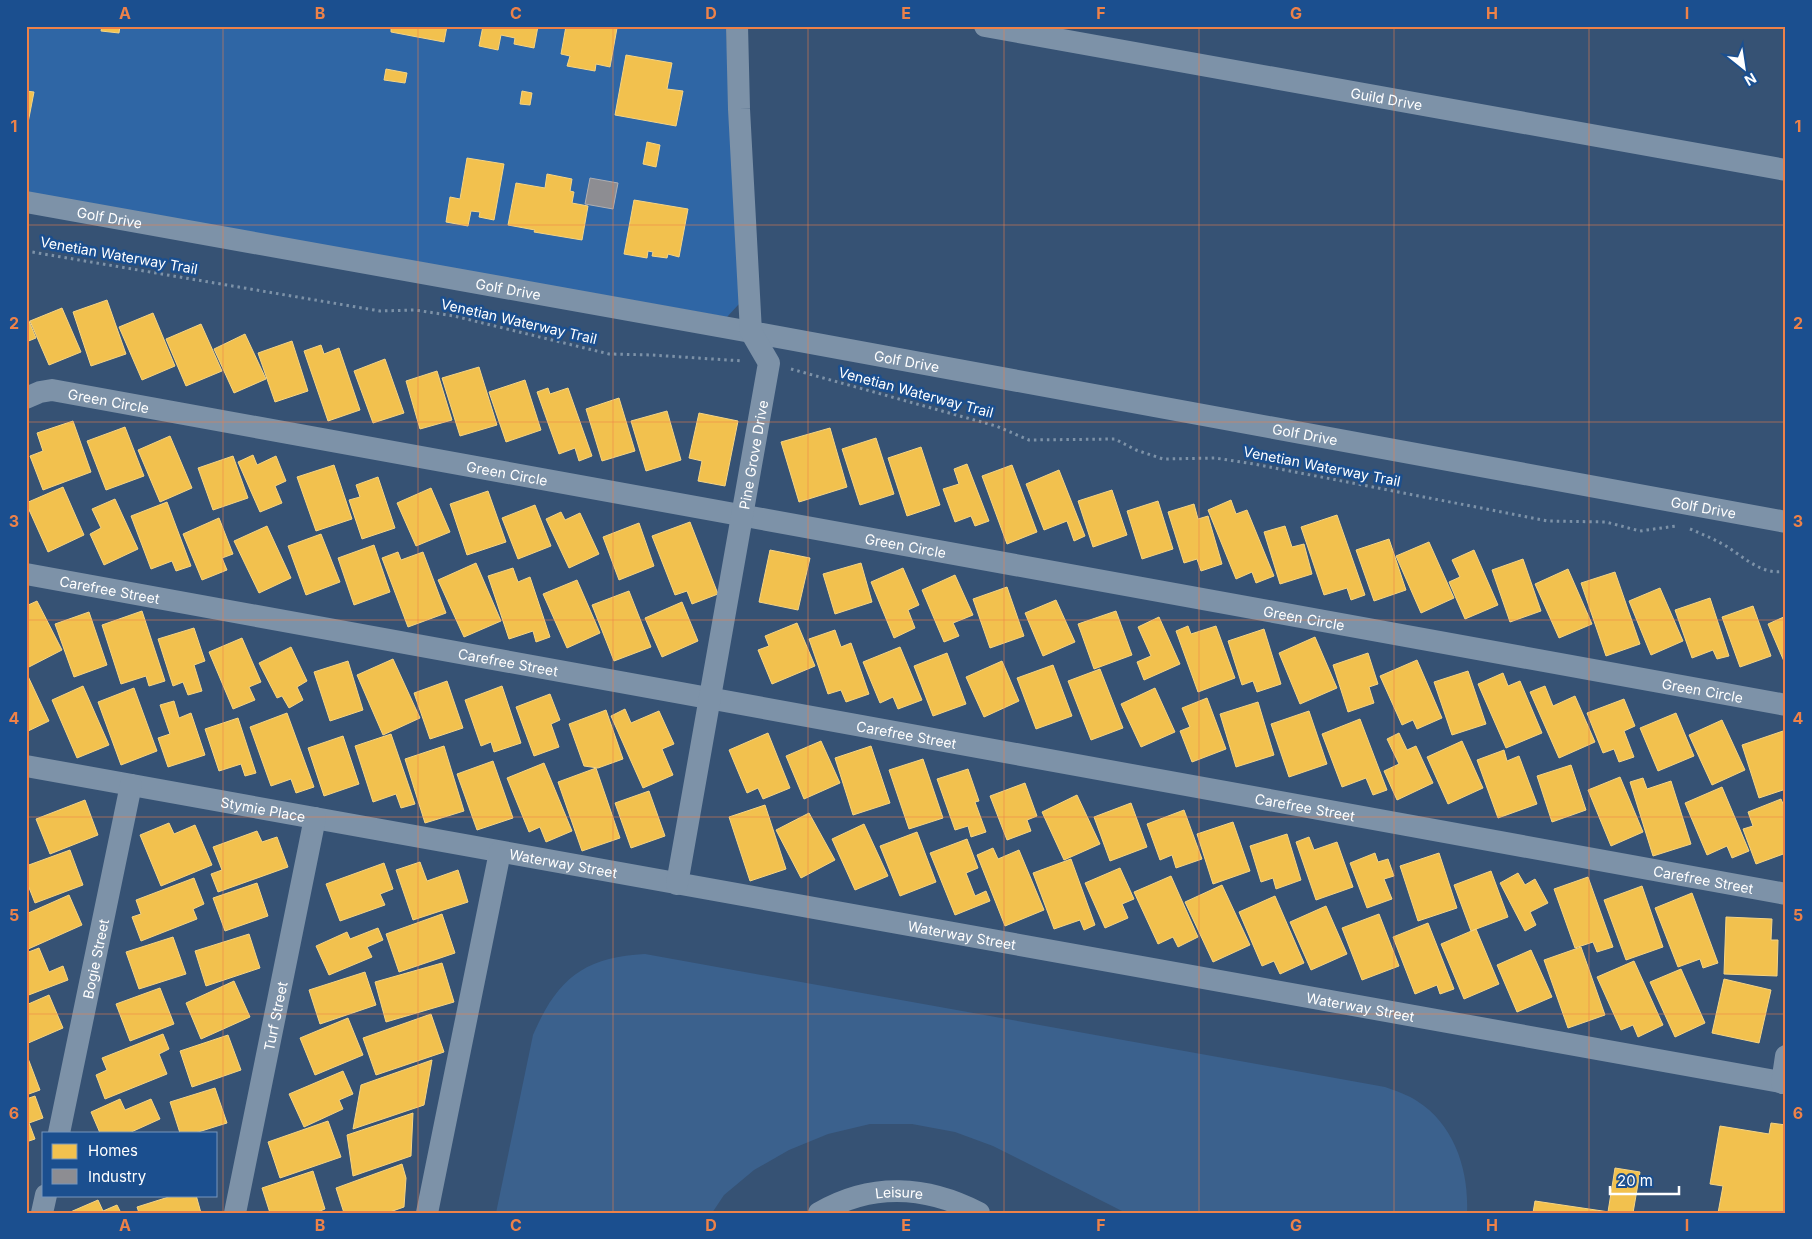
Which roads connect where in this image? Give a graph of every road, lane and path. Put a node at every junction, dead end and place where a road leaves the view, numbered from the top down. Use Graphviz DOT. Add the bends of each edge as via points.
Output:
graph roads {
  1 [pos="737,26"];
  2 [pos="985,26"];
  3 [pos="1786,170"];
  4 [pos="26,202"];
  5 [pos="26,251"];
  6 [pos="751,332"];
  7 [pos="770,363"];
  8 [pos="26,398"];
  9 [pos="744,516"];
  10 [pos="1786,522"];
  11 [pos="1681,527"];
  12 [pos="1686,528"];
  13 [pos="1786,571"];
  14 [pos="26,574"];
  15 [pos="711,700"];
  16 [pos="1786,705"];
  17 [pos="26,766"];
  18 [pos="131,785"];
  19 [pos="315,818"];
  20 [pos="500,852"];
  21 [pos="677,884"];
  22 [pos="1786,894"];
  23 [pos="1786,1056"];
  24 [pos="1784,1083"];
  25 [pos="59,1132"];
  26 [pos="46,1196"];
  27 [pos="42,1213"];
  28 [pos="235,1213"];
  29 [pos="427,1213"];
  30 [pos="819,1213"];
  31 [pos="979,1213"];
  1 -- 6 [label="street"];
  2 -- 3 [label="street, Guild Drive"];
  4 -- 6 [label="street, Golf Drive"];
  5 -- 7 [label="path, Venetian Waterway Trail" via="380,311 415,310 454,316 609,354"];
  6 -- 7 [label="street"];
  6 -- 10 [label="street, Golf Drive"];
  7 -- 9 [label="street, Pine Grove Drive"];
  7 -- 11 [label="path, Venetian Waterway Trail" via="996,426 1029,440 1115,439 1163,458 1215,458 1254,464 1548,521 1606,522 1640,531"];
  8 -- 9 [label="street, Green Circle" via="52,390"];
  9 -- 15 [label="street, Pine Grove Drive"];
  9 -- 16 [label="street, Green Circle"];
  12 -- 13 [label="path" via="1726,546 1755,566 1775,572"];
  14 -- 15 [label="street, Carefree Street"];
  15 -- 21 [label="street, Pine Grove Drive"];
  15 -- 22 [label="street, Carefree Street"];
  17 -- 18 [label="street, Stymie Place"];
  18 -- 19 [label="street, Stymie Place"];
  18 -- 25 [label="street, Bogie Street"];
  19 -- 20 [label="street, Stymie Place"];
  19 -- 28 [label="street, Turf Street"];
  20 -- 21 [label="street, Waterway Street"];
  20 -- 29 [label="street, Waterway Street"];
  21 -- 24 [label="street, Waterway Street"];
  23 -- 24 [label="street"];
  26 -- 27 [label="street"];
  30 -- 31 [label="street, Leisure" via="845,1200 892,1191 938,1195"];
}
